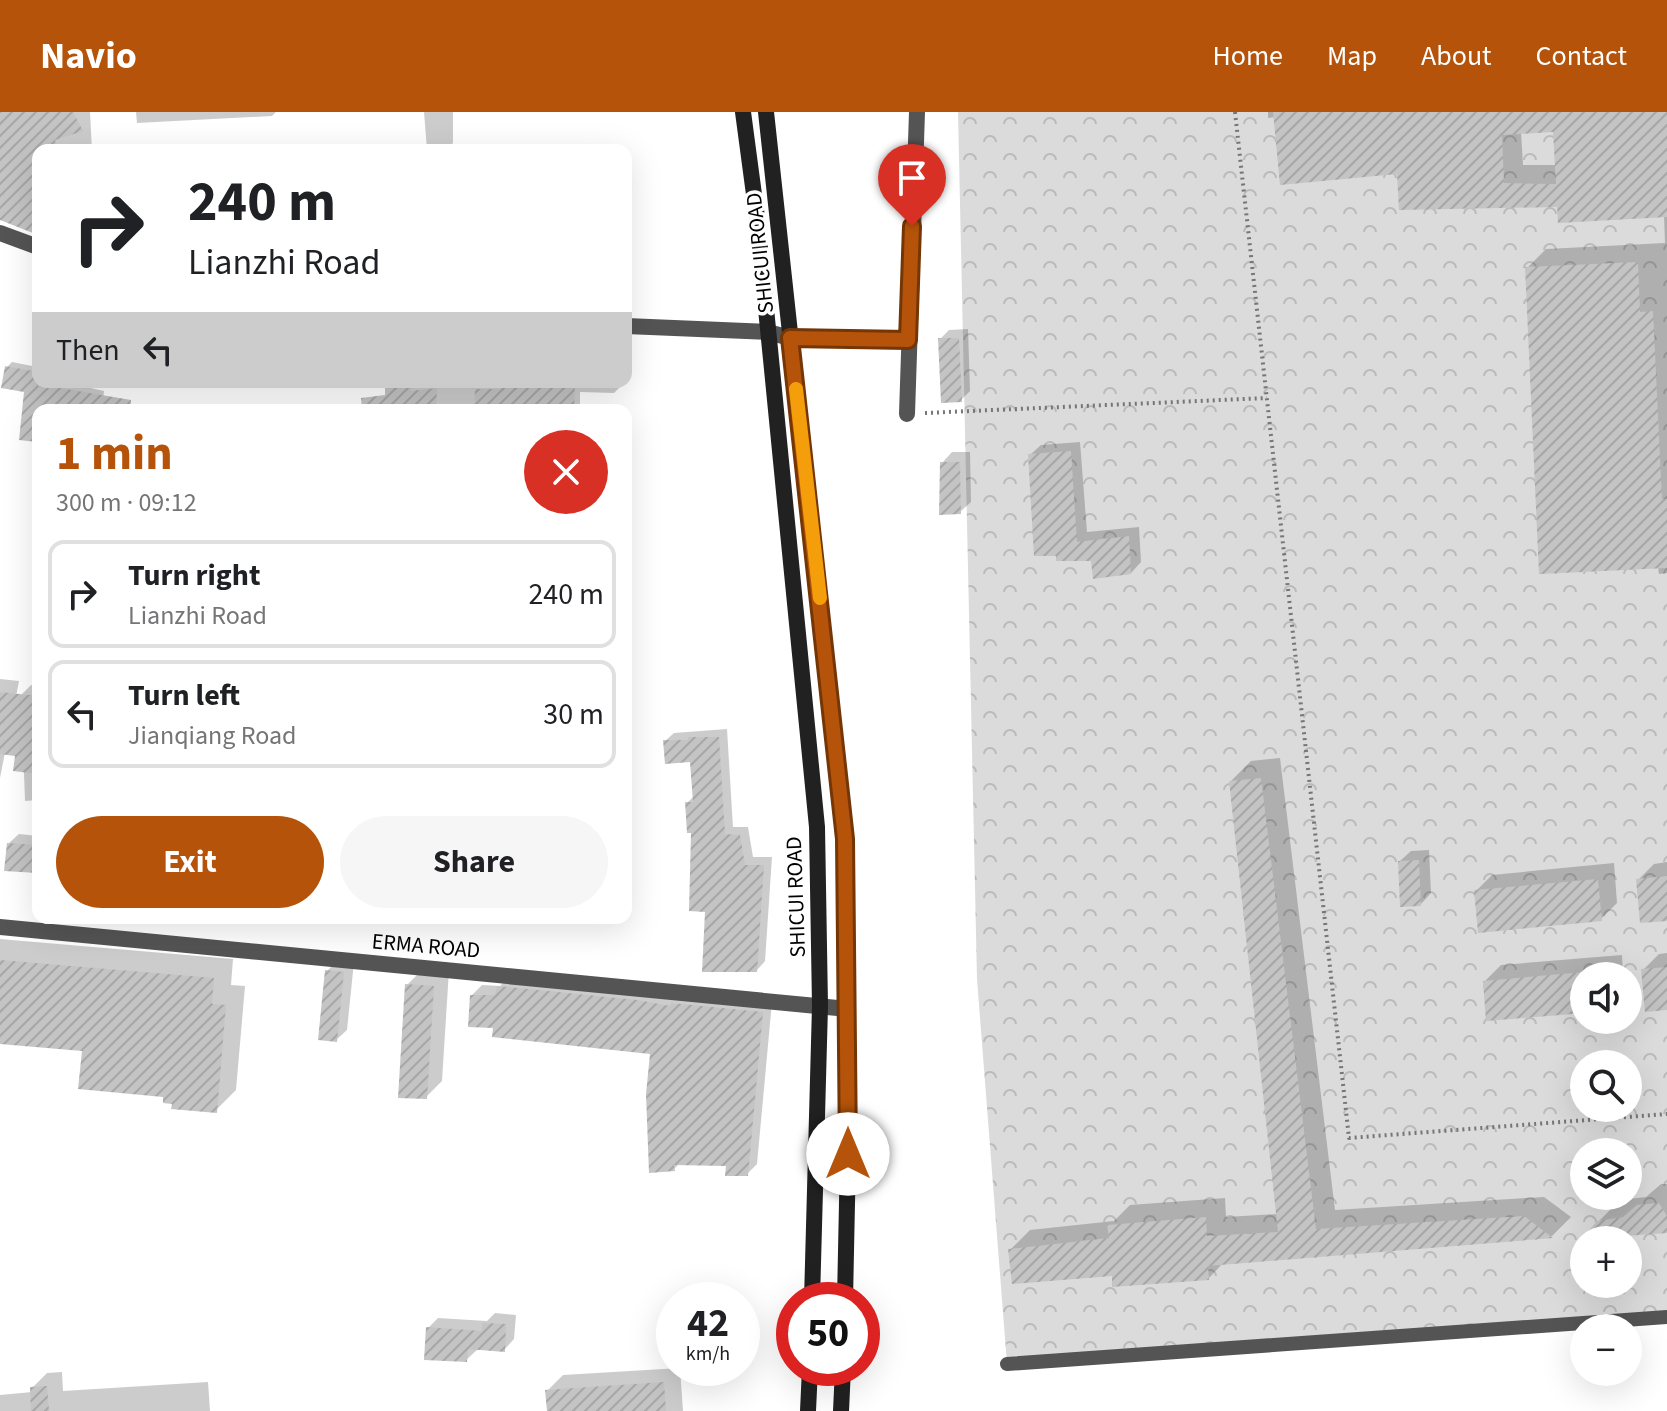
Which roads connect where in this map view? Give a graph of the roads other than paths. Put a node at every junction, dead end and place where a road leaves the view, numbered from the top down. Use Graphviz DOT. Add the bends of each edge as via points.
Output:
graph roads {
  1 [pos="743,112"];
  2 [pos="766,112"];
  3 [pos="917,112"];
  4 [pos="0,233"];
  5 [pos="32,245"];
  6 [pos="632,326"];
  7 [pos="768,332"];
  8 [pos="790,338"];
  9 [pos="908,340"];
  10 [pos="907,414"];
  11 [pos="0,927"];
  12 [pos="820,1006"];
  13 [pos="848,1009"];
  14 [pos="812,1282"];
  15 [pos="845,1282"];
  16 [pos="1667,1317"];
  17 [pos="1007,1364"];
  18 [pos="809,1386"];
  19 [pos="842,1386"];
  20 [pos="808,1411"];
  21 [pos="841,1411"];
  1 -- 7 [label="main road, SHICUI ROAD"];
  2 -- 8 [label="main road, SHICUI ROAD"];
  3 -- 9 [label="street"];
  4 -- 5 [label="street"];
  6 -- 7 [label="street"];
  7 -- 8 [label="street"];
  7 -- 12 [label="main road, SHICUI ROAD" via="817,827"];
  8 -- 9 [label="street"];
  8 -- 13 [label="main road, SHICUI ROAD" via="844,824"];
  9 -- 10 [label="street"];
  11 -- 12 [label="street, ERMA ROAD"];
  12 -- 13 [label="street, ERMA ROAD"];
  12 -- 14 [label="main road, SHICUI ROAD"];
  13 -- 15 [label="main road, SHICUI ROAD"];
  16 -- 17 [label="street"];
  18 -- 20 [label="main road"];
  19 -- 21 [label="main road"];
}
